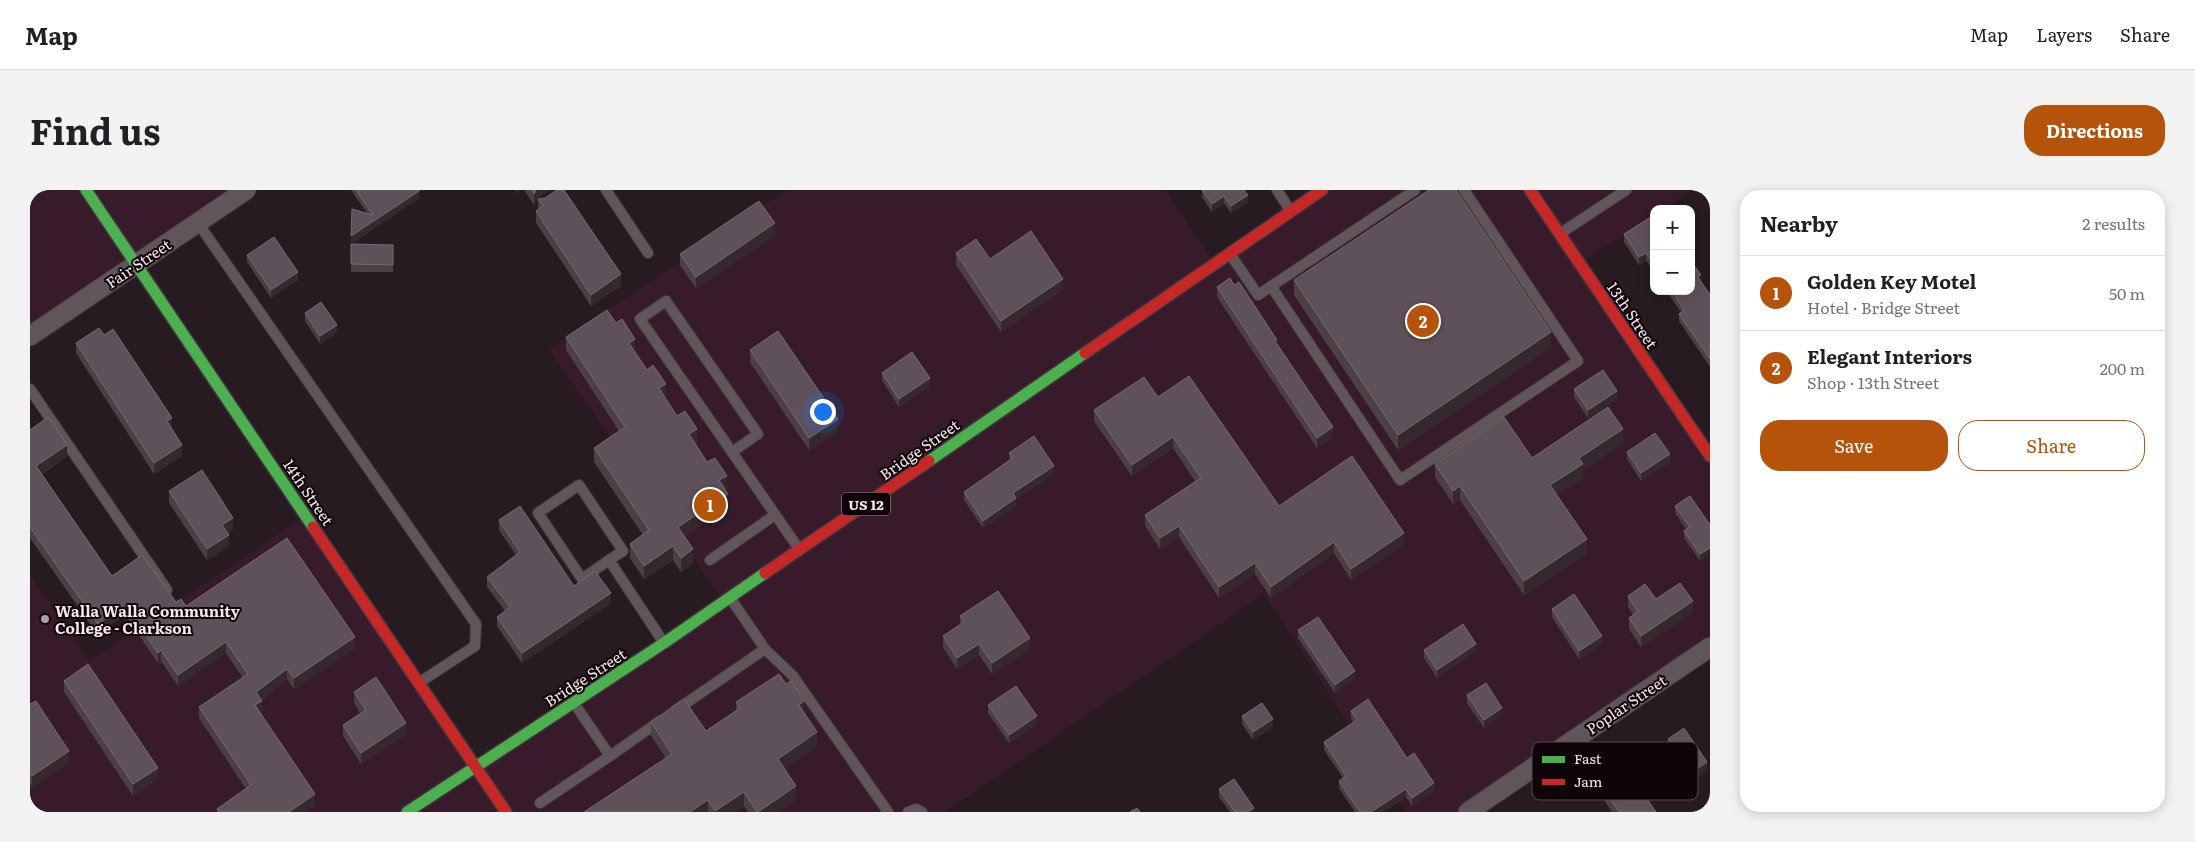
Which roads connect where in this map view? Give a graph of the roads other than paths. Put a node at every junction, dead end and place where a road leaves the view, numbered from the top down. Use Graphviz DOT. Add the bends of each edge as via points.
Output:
graph roads {
  1 [pos="86,190"];
  2 [pos="246,190"];
  3 [pos="606,190"];
  4 [pos="1277,190"];
  5 [pos="1322,190"];
  6 [pos="1415,190"];
  7 [pos="1464,190"];
  8 [pos="1530,190"];
  9 [pos="1626,190"];
  10 [pos="1291,211"];
  11 [pos="198,223"];
  12 [pos="1560,234"];
  13 [pos="648,252"];
  14 [pos="1230,253"];
  15 [pos="138,264"];
  16 [pos="1271,286"];
  17 [pos="30,336"];
  18 [pos="30,389"];
  19 [pos="732,452"];
  20 [pos="1710,456"];
  21 [pos="775,515"];
  22 [pos="799,550"];
  23 [pos="609,560"];
  24 [pos="710,560"];
  25 [pos="168,590"];
  26 [pos="730,598"];
  27 [pos="664,643"];
  28 [pos="1710,647"];
  29 [pos="765,649"];
  30 [pos="419,682"];
  31 [pos="573,702"];
  32 [pos="1571,742"];
  33 [pos="610,756"];
  34 [pos="475,766"];
  35 [pos="1532,768"];
  36 [pos="540,803"];
  37 [pos="407,812"];
  38 [pos="506,812"];
  39 [pos="888,812"];
  40 [pos="908,812"];
  41 [pos="922,812"];
  42 [pos="1468,812"];
  1 -- 15 [label="main road, 14th Street"];
  2 -- 11 [label="street, Fair Street"];
  3 -- 13 [label="lane"];
  4 -- 10 [label="lane"];
  5 -- 10 [label="main road, Bridge Street / US 12"];
  6 -- 16 [label="lane"];
  7 -- 16 [label="lane" via="1578,361 1400,480"];
  8 -- 12 [label="main road, 13th Street"];
  9 -- 12 [label="lane"];
  10 -- 14 [label="main road, Bridge Street / US 12"];
  11 -- 15 [label="street, Fair Street"];
  11 -- 30 [label="lane" via="476,624 475,646"];
  12 -- 20 [label="main road, 13th Street"];
  14 -- 16 [label="lane" via="1258,295"];
  14 -- 22 [label="main road, Bridge Street / US 12"];
  15 -- 17 [label="street, Fair Street"];
  15 -- 30 [label="main road, 14th Street"];
  18 -- 25 [label="lane"];
  19 -- 19 [label="lane" via="640,319 666,301 758,434"];
  19 -- 21 [label="lane"];
  21 -- 22 [label="lane"];
  21 -- 24 [label="lane"];
  22 -- 26 [label="main road, Bridge Street / US 12"];
  23 -- 23 [label="lane" via="623,551 579,485 538,513 582,579"];
  23 -- 27 [label="lane"];
  26 -- 27 [label="main road, Bridge Street / US 12"];
  26 -- 29 [label="lane"];
  27 -- 31 [label="main road, Bridge Street / US 12"];
  28 -- 32 [label="street, Poplar Street"];
  29 -- 33 [label="lane"];
  29 -- 39 [label="lane" via="794,676"];
  30 -- 34 [label="main road, 14th Street"];
  31 -- 33 [label="lane"];
  31 -- 34 [label="main road, Bridge Street / US 12"];
  33 -- 36 [label="lane"];
  34 -- 37 [label="main road, Bridge Street / US 12"];
  34 -- 38 [label="main road, 14th Street"];
  35 -- 42 [label="street, Poplar Street"];
  40 -- 41 [label="lane" via="916,809"];
}
